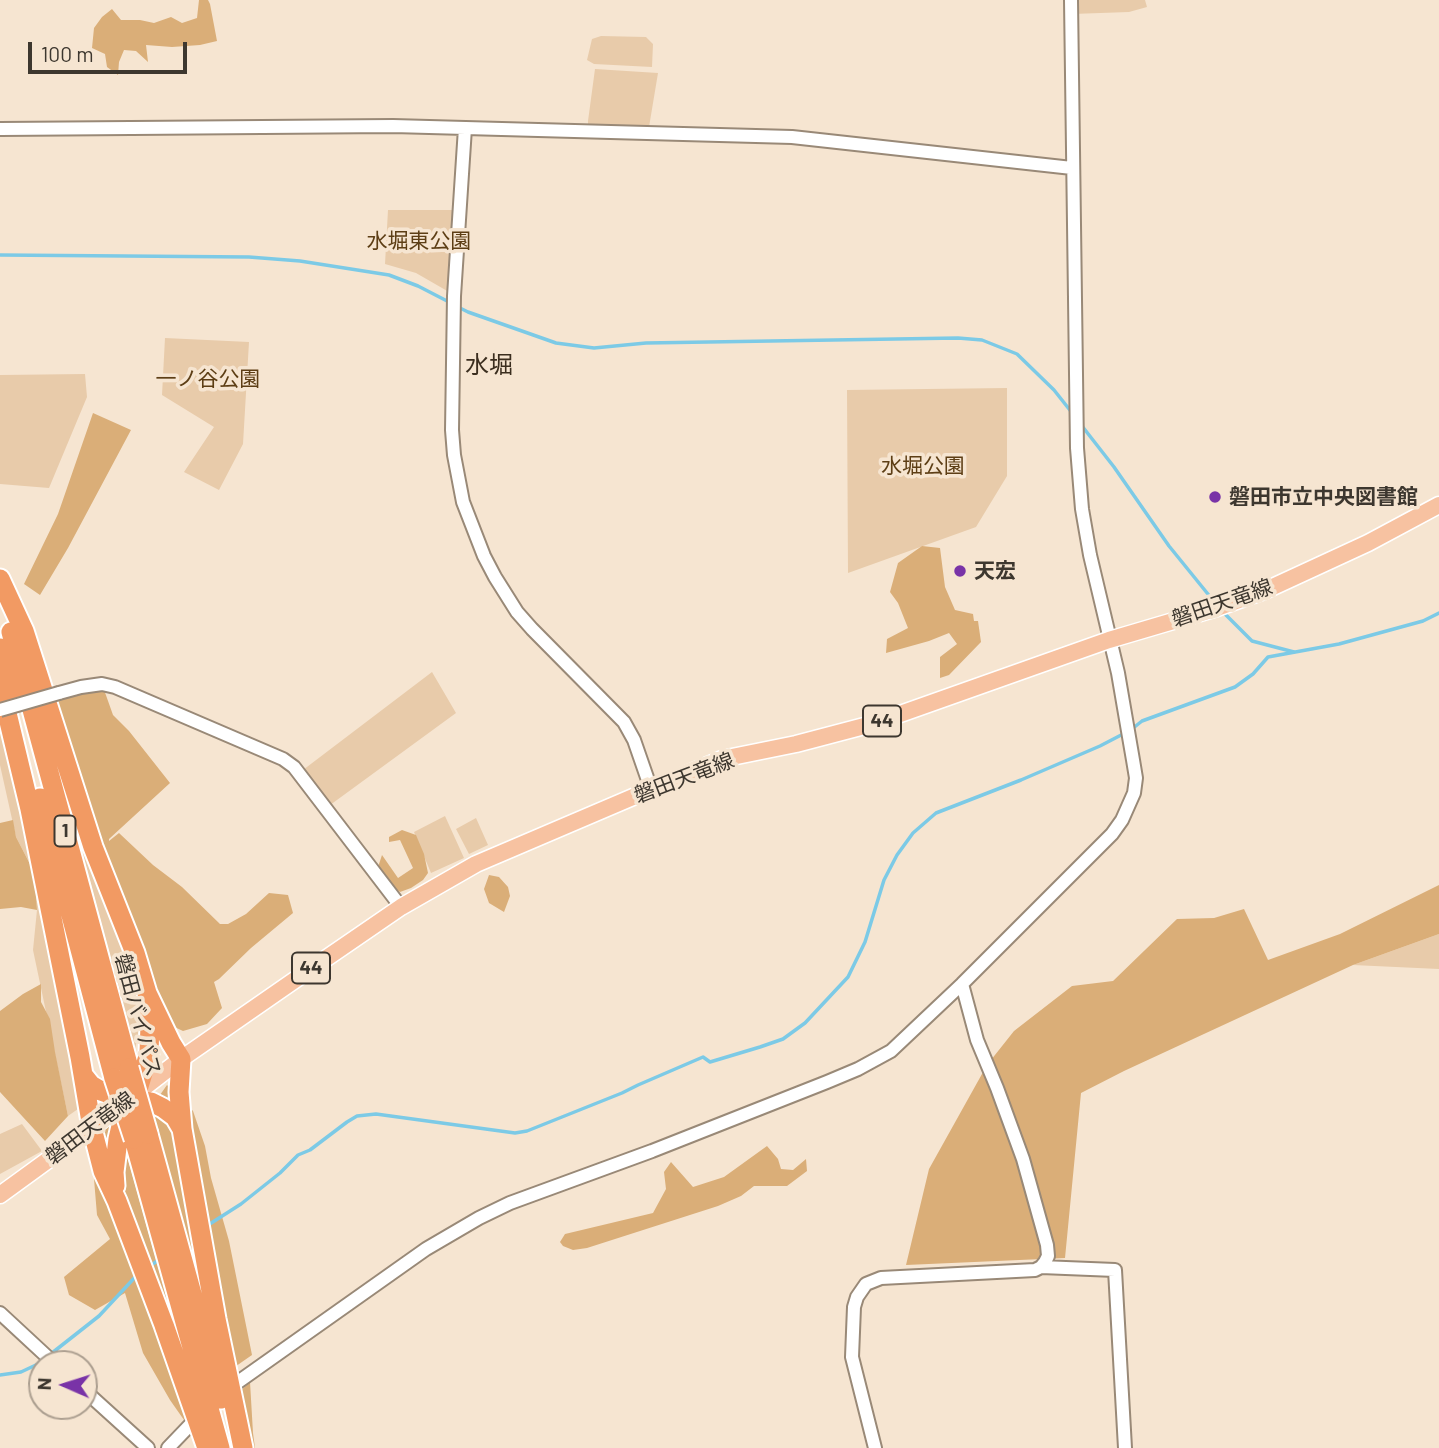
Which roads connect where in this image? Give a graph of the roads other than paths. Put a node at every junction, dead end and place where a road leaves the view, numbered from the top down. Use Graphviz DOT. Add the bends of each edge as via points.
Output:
graph roads {
  1 [pos="1071,0"];
  2 [pos="465,128"];
  3 [pos="0,129"];
  4 [pos="1072,168"];
  5 [pos="1439,505"];
  6 [pos="0,579"];
  7 [pos="0,594"];
  8 [pos="1109,640"];
  9 [pos="0,648"];
  10 [pos="0,684"];
  11 [pos="0,710"];
  12 [pos="651,789"];
  13 [pos="401,906"];
  14 [pos="962,984"];
  15 [pos="147,993"];
  16 [pos="181,1059"];
  17 [pos="121,1073"];
  18 [pos="83,1074"];
  19 [pos="134,1096"];
  20 [pos="92,1128"];
  21 [pos="182,1129"];
  22 [pos="141,1137"];
  23 [pos="0,1195"];
  24 [pos="117,1201"];
  25 [pos="1041,1267"];
  26 [pos="0,1313"];
  27 [pos="40,1350"];
  28 [pos="238,1382"];
  29 [pos="98,1403"];
  30 [pos="191,1424"];
  31 [pos="148,1448"];
  32 [pos="168,1448"];
  33 [pos="207,1448"];
  34 [pos="220,1448"];
  35 [pos="234,1448"];
  36 [pos="243,1448"];
  37 [pos="875,1448"];
  38 [pos="1125,1448"];
  1 -- 4 [label="street"];
  2 -- 3 [label="street"];
  2 -- 4 [label="street" via="800,137"];
  2 -- 12 [label="street" via="452,430 463,502 476,539 517,612 624,722"];
  4 -- 8 [label="street" via="1078,460 1082,509"];
  5 -- 8 [label="main road, 磐田天竜線 / 44" via="1264,590"];
  6 -- 15 [label="highway" via="24,631 93,847"];
  7 -- 17 [label="highway, 磐田バイパス / 1"];
  8 -- 12 [label="main road, 磐田天竜線 / 44" via="872,724 722,759"];
  8 -- 14 [label="street" via="1136,778 1129,807 1112,834"];
  9 -- 17 [label="highway, 磐田バイパス / 1"];
  10 -- 18 [label="highway, 1"];
  11 -- 13 [label="street, bridge" via="102,684 283,759 294,767"];
  12 -- 13 [label="main road, 磐田天竜線 / 44" via="476,864"];
  13 -- 16 [label="main road, 磐田天竜線 / 44"];
  14 -- 25 [label="street" via="977,1040 1023,1159 1048,1256"];
  14 -- 28 [label="street" via="891,1051 858,1069 479,1218 426,1249"];
  15 -- 16 [label="highway"];
  15 -- 19 [label="highway" via="149,1053"];
  16 -- 19 [label="main road, 磐田天竜線 / 44"];
  16 -- 21 [label="highway"];
  17 -- 22 [label="highway, 磐田バイパス / 1, bridge"];
  18 -- 19 [label="highway" via="101,1091"];
  18 -- 20 [label="highway, 1"];
  19 -- 20 [label="main road, 磐田天竜線 / 44"];
  19 -- 21 [label="highway" via="163,1108"];
  19 -- 24 [label="highway" via="125,1109 115,1156"];
  20 -- 23 [label="main road, 磐田天竜線 / 44"];
  20 -- 24 [label="highway, 1" via="103,1171"];
  21 -- 36 [label="highway"];
  22 -- 34 [label="highway, 磐田バイパス / 1"];
  22 -- 35 [label="highway, 磐田バイパス / 1"];
  24 -- 33 [label="highway, 1"];
  25 -- 37 [label="street" via="881,1278 866,1284 854,1307 852,1357"];
  25 -- 38 [label="street" via="1115,1270"];
  26 -- 27 [label="street"];
  29 -- 31 [label="street"];
  30 -- 32 [label="street"];
}
